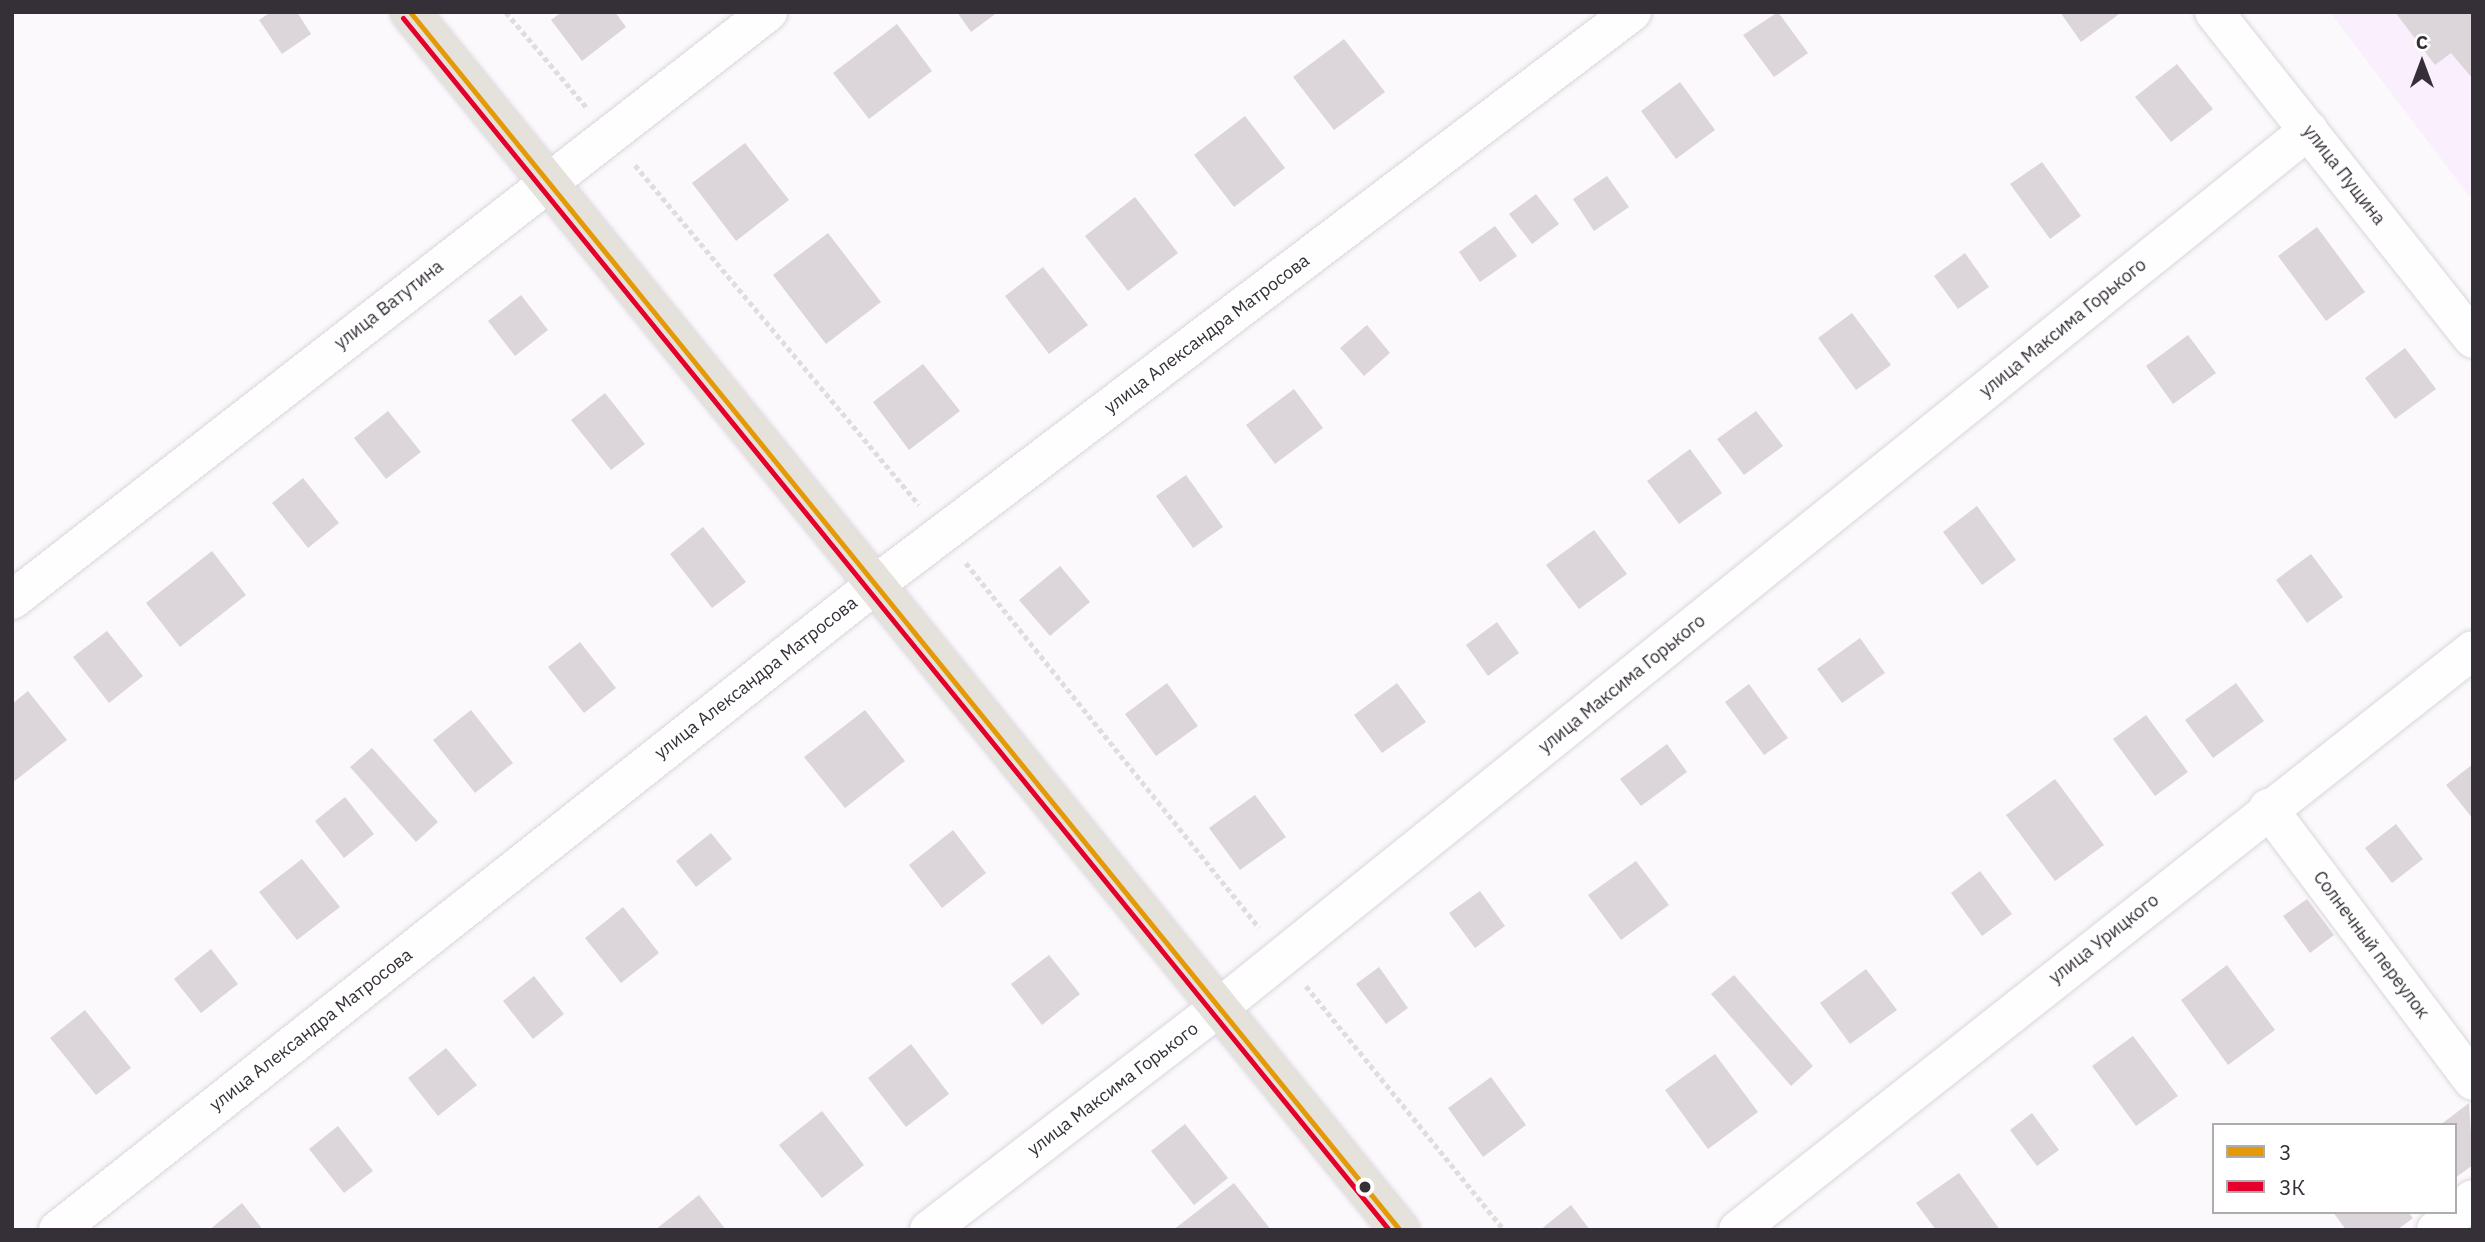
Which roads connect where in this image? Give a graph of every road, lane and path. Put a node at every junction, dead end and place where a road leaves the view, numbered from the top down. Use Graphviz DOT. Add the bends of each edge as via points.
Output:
graph roads {
  1 [pos="410,12"];
  2 [pos="506,12"];
  3 [pos="768,12"];
  4 [pos="1632,12"];
  5 [pos="2214,12"];
  6 [pos="2309,130"];
  7 [pos="609,133"];
  8 [pos="547,181"];
  9 [pos="2473,339"];
  10 [pos="942,534"];
  11 [pos="876,584"];
  12 [pos="12,600"];
  13 [pos="2473,650"];
  14 [pos="2268,808"];
  15 [pos="1283,957"];
  16 [pos="1220,1007"];
  17 [pos="2473,1082"];
  18 [pos="2473,1199"];
  19 [pos="2457,1212"];
  20 [pos="2455,1214"];
  21 [pos="58,1230"];
  22 [pos="929,1230"];
  23 [pos="1400,1230"];
  24 [pos="1504,1230"];
  25 [pos="1738,1230"];
  26 [pos="2436,1230"];
  1 -- 8 [label="main road"];
  2 -- 7 [label="path"];
  3 -- 7 [label="street, улица Ватутина"];
  4 -- 10 [label="street, улица Александра Матросова"];
  5 -- 6 [label="street, улица Пущина"];
  6 -- 9 [label="street, улица Пущина"];
  6 -- 15 [label="street, улица Максима Горького"];
  7 -- 8 [label="street, улица Ватутина"];
  7 -- 10 [label="path"];
  8 -- 11 [label="main road"];
  8 -- 12 [label="street, улица Ватутина"];
  10 -- 11 [label="street, улица Александра Матросова"];
  10 -- 15 [label="path"];
  11 -- 16 [label="main road"];
  11 -- 21 [label="street, улица Александра Матросова"];
  13 -- 14 [label="street, улица Урицкого"];
  14 -- 17 [label="street, Солнечный переулок"];
  14 -- 25 [label="street, улица Урицкого"];
  15 -- 16 [label="street, улица Максима Горького"];
  15 -- 24 [label="path"];
  16 -- 22 [label="street, улица Максима Горького"];
  16 -- 23 [label="main road"];
  18 -- 19 [label="street"];
  20 -- 26 [label="street"];
}
